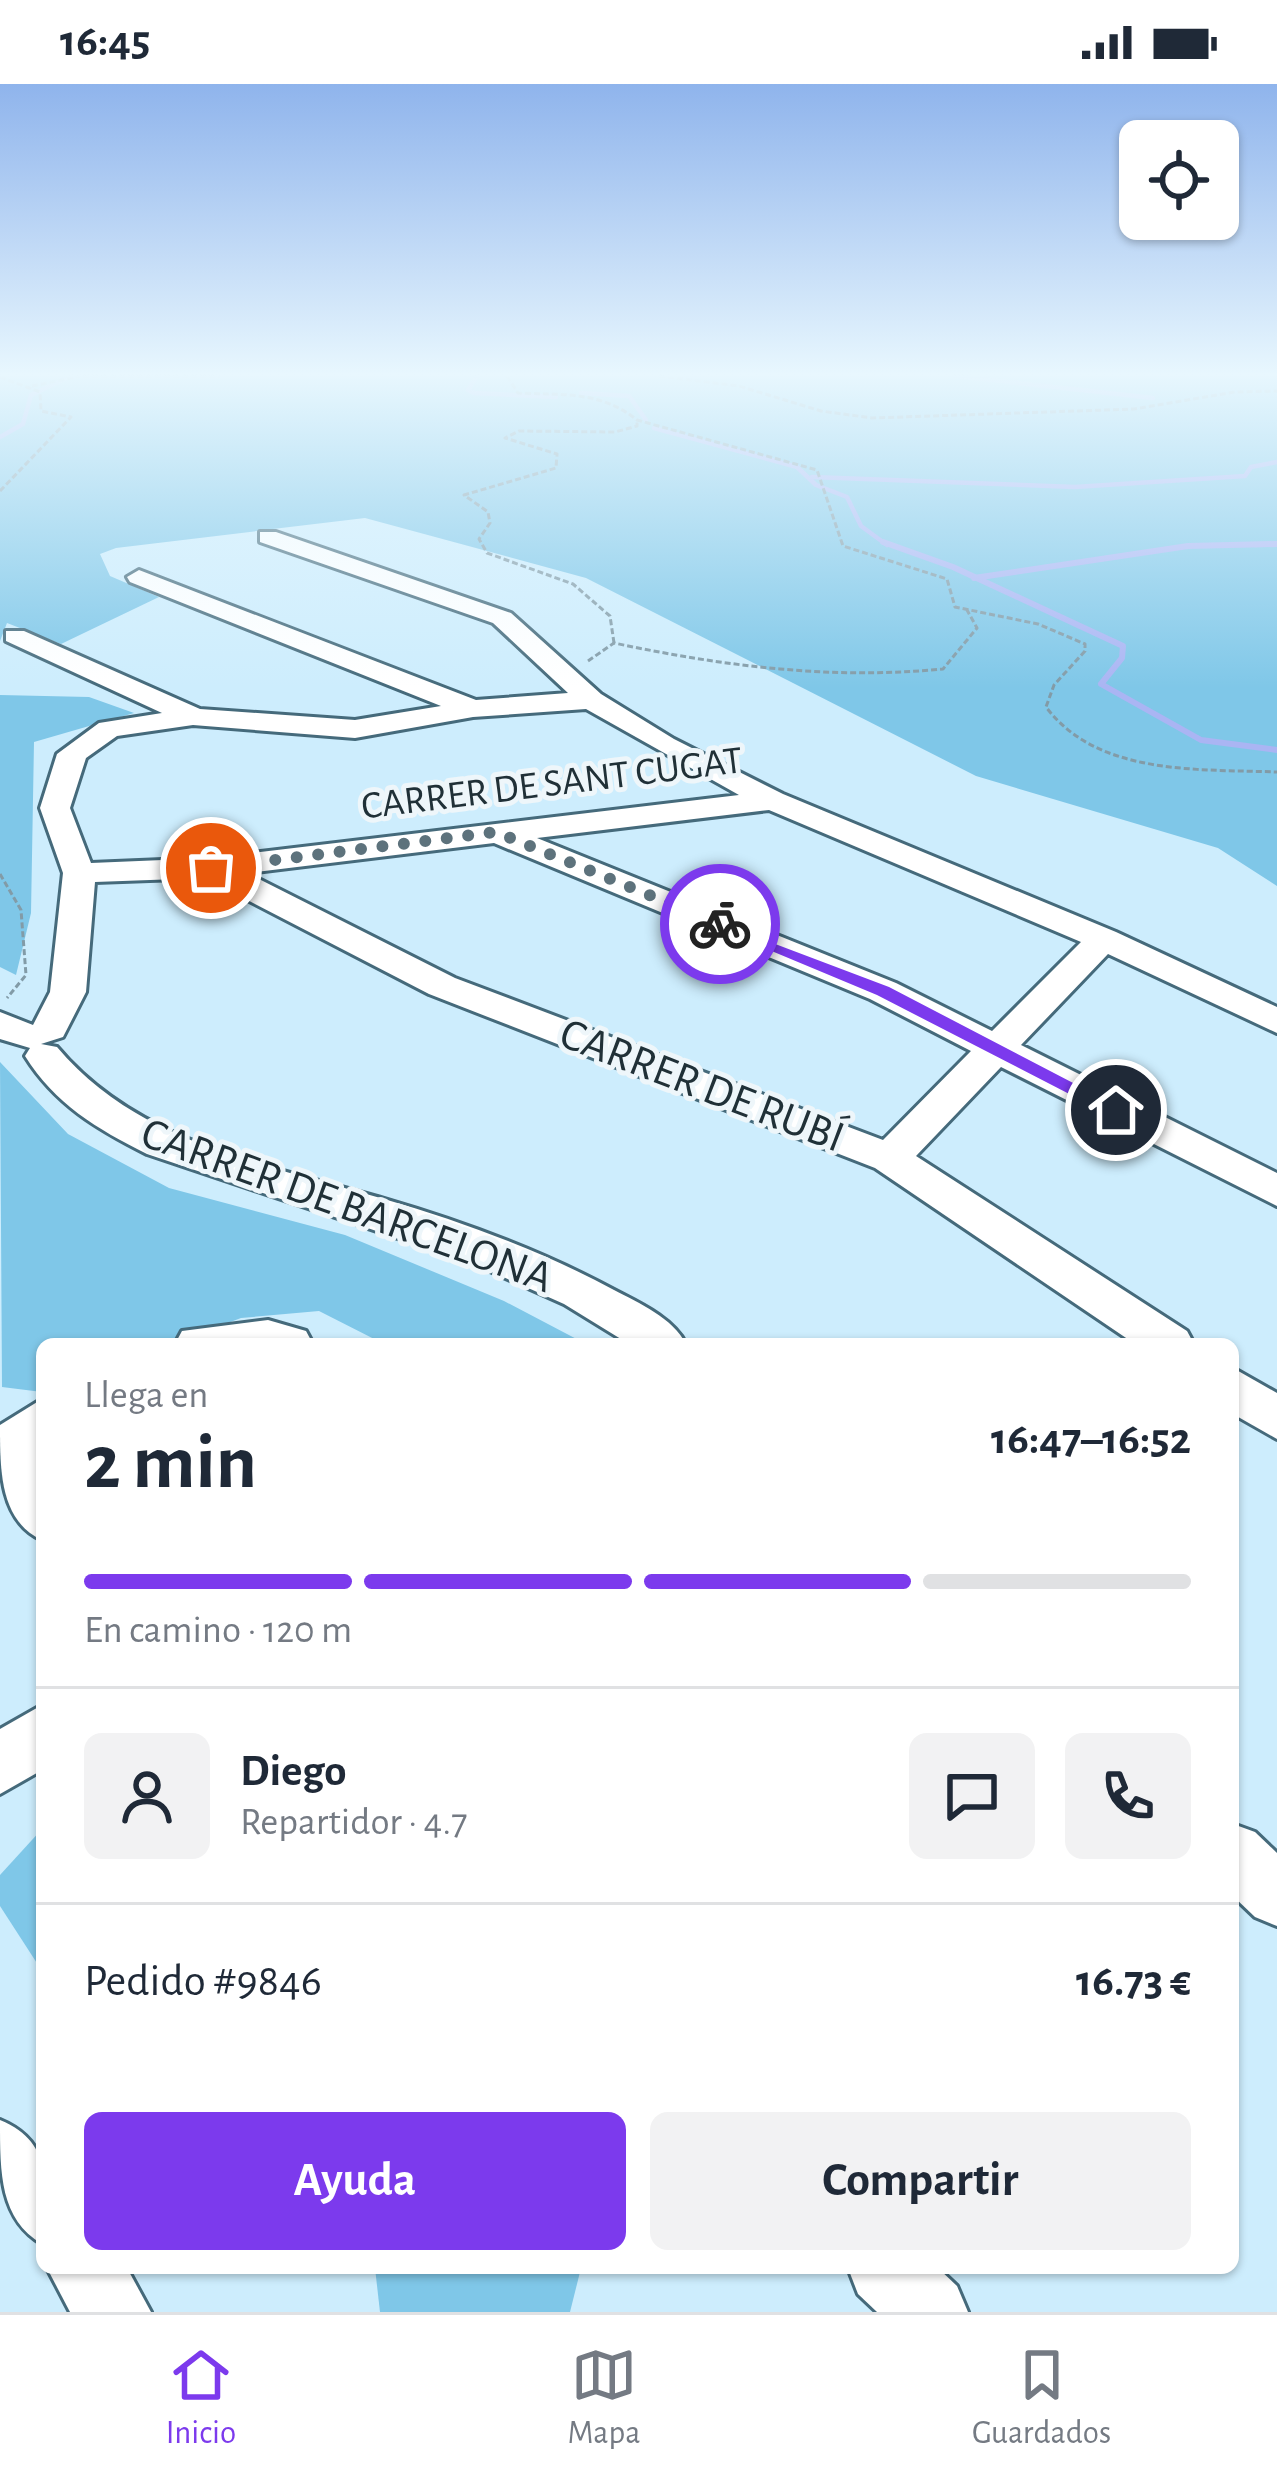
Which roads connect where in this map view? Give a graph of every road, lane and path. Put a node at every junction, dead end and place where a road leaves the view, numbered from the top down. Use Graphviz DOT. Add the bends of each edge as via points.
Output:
graph roads {
  1 [pos="514,480"];
  2 [pos="820,480"];
  3 [pos="268,537"];
  4 [pos="139,577"];
  5 [pos="968,610"];
  6 [pos="15,636"];
  7 [pos="614,643"];
  8 [pos="580,691"];
  9 [pos="473,709"];
  10 [pos="193,717"];
  11 [pos="1277,772"];
  12 [pos="772,800"];
  13 [pos="496,832"];
  14 [pos="211,868"];
  15 [pos="79,873"];
  16 [pos="0,874"];
  17 [pos="1104,939"];
  18 [pos="0,1003"];
  19 [pos="1277,1021"];
  20 [pos="30,1036"];
  21 [pos="996,1050"];
  22 [pos="889,1158"];
  23 [pos="1277,1191"];
  24 [pos="655,1338"];
  25 [pos="1162,1338"];
  26 [pos="1239,1392"];
  27 [pos="1277,1419"];
  28 [pos="36,1424"];
  29 [pos="36,1509"];
  30 [pos="36,1738"];
  31 [pos="0,1765"];
  32 [pos="1239,1860"];
  33 [pos="1277,1895"];
  34 [pos="0,2156"];
  35 [pos="36,2201"];
  36 [pos="87,2274"];
  37 [pos="890,2274"];
  38 [pos="114,2312"];
  39 [pos="931,2312"];
  1 -- 7 [label="path" via="464,494 488,512 479,539 487,553 573,584 610,616"];
  2 -- 5 [label="path" via="843,546 947,578 955,607"];
  3 -- 8 [label="street" via="502,618"];
  4 -- 9 [label="street"];
  5 -- 7 [label="path" via="977,628 943,669 892,676 766,669"];
  5 -- 11 [label="path" via="1046,626 1084,644 1046,707 1069,738 1183,768"];
  6 -- 10 [label="street"];
  7 -- 8 [label="path" via="588,660"];
  8 -- 9 [label="street"];
  8 -- 12 [label="street"];
  9 -- 10 [label="street" via="355,729"];
  10 -- 15 [label="street, CARRER DE BARCELONA" via="109,729 72,754 55,808"];
  12 -- 13 [label="street, CARRER DE SANT CUGAT"];
  12 -- 17 [label="street, CARRER DE SANT CUGAT"];
  13 -- 14 [label="street, CARRER DE SANT CUGAT"];
  13 -- 21 [label="street" via="883,991"];
  14 -- 15 [label="street, CARRER DE SANT CUGAT"];
  14 -- 22 [label="street, CARRER DE RUBÍ" via="442,986"];
  15 -- 20 [label="street, CARRER DE BARCELONA" via="68,992"];
  16 -- 18 [label="path" via="21,910 26,975"];
  17 -- 19 [label="street, CARRER DE SANT CUGAT"];
  17 -- 21 [label="street"];
  20 -- 24 [label="street, CARRER DE BARCELONA" via="65,1091 165,1147 427,1229 618,1309"];
  21 -- 22 [label="street"];
  21 -- 23 [label="street"];
  22 -- 25 [label="street, CARRER DE RUBÍ"];
  26 -- 27 [label="street"];
  28 -- 29 [label="street" via="14,1443 15,1481"];
  30 -- 31 [label="street"];
  32 -- 33 [label="street"];
  34 -- 35 [label="street"];
  36 -- 38 [label="street"];
  37 -- 39 [label="street"];
}
